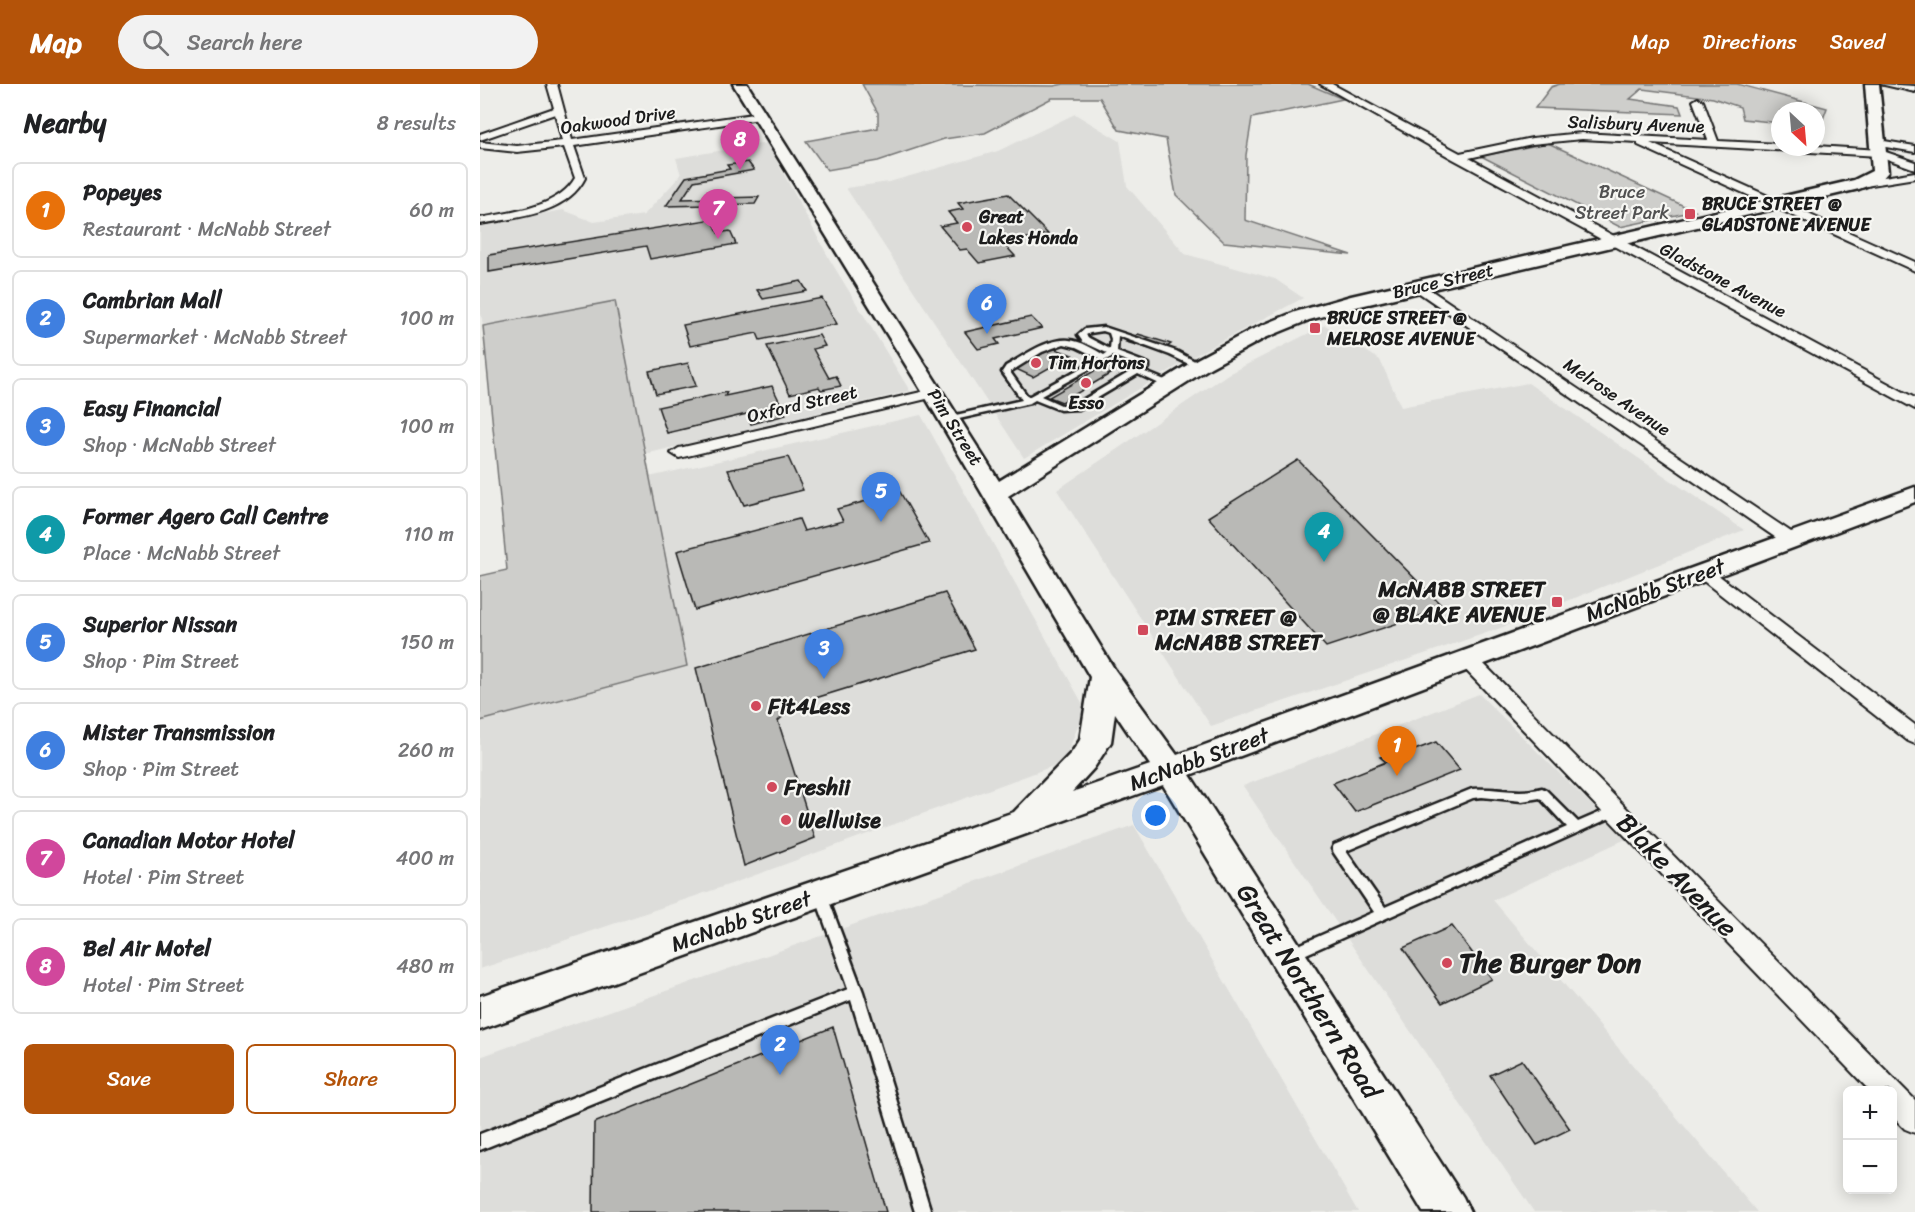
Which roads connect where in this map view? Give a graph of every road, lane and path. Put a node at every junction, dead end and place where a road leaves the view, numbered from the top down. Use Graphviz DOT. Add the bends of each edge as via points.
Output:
graph roads {
  1 [pos="552,84"];
  2 [pos="740,84"];
  3 [pos="1347,84"];
  4 [pos="1872,84"];
  5 [pos="1885,84"];
  6 [pos="1327,85"];
  7 [pos="1915,89"];
  8 [pos="1698,101"];
  9 [pos="559,109"];
  10 [pos="760,116"];
  11 [pos="480,137"];
  12 [pos="1631,138"];
  13 [pos="1714,143"];
  14 [pos="568,144"];
  15 [pos="480,145"];
  16 [pos="1771,146"];
  17 [pos="1825,147"];
  18 [pos="1879,148"];
  19 [pos="1915,149"];
  20 [pos="1457,157"];
  21 [pos="1915,166"];
  22 [pos="1915,175"];
  23 [pos="1860,184"];
  24 [pos="1775,204"];
  25 [pos="480,221"];
  26 [pos="1614,241"];
  27 [pos="1915,267"];
  28 [pos="1420,287"];
  29 [pos="1113,333"];
  30 [pos="1113,353"];
  31 [pos="1105,357"];
  32 [pos="1200,366"];
  33 [pos="1137,371"];
  34 [pos="1169,385"];
  35 [pos="934,393"];
  36 [pos="1036,397"];
  37 [pos="1028,401"];
  38 [pos="1915,404"];
  39 [pos="950,419"];
  40 [pos="679,453"];
  41 [pos="995,494"];
  42 [pos="1912,498"];
  43 [pos="1791,540"];
  44 [pos="1703,572"];
  45 [pos="1467,659"];
  46 [pos="1105,677"];
  47 [pos="1915,736"];
  48 [pos="1170,770"];
  49 [pos="1615,811"];
  50 [pos="1022,822"];
  51 [pos="1576,828"];
  52 [pos="820,893"];
  53 [pos="1383,914"];
  54 [pos="1287,957"];
  55 [pos="856,992"];
  56 [pos="480,1013"];
  57 [pos="1883,1086"];
  58 [pos="1897,1100"];
  59 [pos="1915,1119"];
  60 [pos="480,1142"];
  61 [pos="923,1212"];
  62 [pos="1448,1212"];
  1 -- 9 [label="street"];
  2 -- 10 [label="main road, Pim Street"];
  3 -- 6 [label="street"];
  4 -- 18 [label="main road, Bruce Street"];
  5 -- 7 [label="street"];
  6 -- 20 [label="street, Gladstone Avenue"];
  8 -- 13 [label="street"];
  9 -- 11 [label="street"];
  9 -- 14 [label="street"];
  10 -- 14 [label="street, Oakwood Drive"];
  10 -- 35 [label="main road, Pim Street"];
  12 -- 13 [label="street, Salisbury Avenue"];
  12 -- 20 [label="street, Salisbury Avenue" via="1582,136 1532,141"];
  12 -- 24 [label="street"];
  13 -- 16 [label="street, Salisbury Avenue"];
  14 -- 15 [label="street, Oakwood Drive" via="517,149"];
  14 -- 25 [label="street" via="580,178 573,190 516,215"];
  17 -- 18 [label="street, Salisbury Avenue"];
  18 -- 19 [label="street, Salisbury Avenue"];
  18 -- 21 [label="street"];
  18 -- 23 [label="main road, Bruce Street" via="1880,172"];
  20 -- 26 [label="street, Gladstone Avenue"];
  22 -- 23 [label="street, Bruce Street"];
  23 -- 24 [label="main road, Bruce Street"];
  24 -- 26 [label="main road, Bruce Street"];
  24 -- 27 [label="street"];
  26 -- 28 [label="main road, Bruce Street"];
  26 -- 38 [label="street, Gladstone Avenue"];
  28 -- 32 [label="main road, Bruce Street" via="1302,316 1258,334"];
  28 -- 43 [label="street, Melrose Avenue"];
  29 -- 30 [label="lane"];
  29 -- 30 [label="lane" via="1100,329 1082,335"];
  29 -- 32 [label="lane"];
  30 -- 31 [label="lane"];
  30 -- 33 [label="lane" via="1146,366"];
  31 -- 36 [label="lane"];
  31 -- 37 [label="lane" via="1068,342 1047,346 1006,372"];
  32 -- 34 [label="main road, Bruce Street"];
  33 -- 34 [label="lane"];
  33 -- 36 [label="lane" via="1076,407 1056,407"];
  34 -- 41 [label="main road, Bruce Street"];
  35 -- 39 [label="main road, Pim Street"];
  35 -- 40 [label="street, Oxford Street"];
  36 -- 37 [label="lane"];
  37 -- 39 [label="lane"];
  39 -- 41 [label="main road, Pim Street"];
  41 -- 46 [label="main road, Pim Street"];
  42 -- 43 [label="main road, McNabb Street"];
  43 -- 44 [label="main road, McNabb Street"];
  44 -- 45 [label="main road, McNabb Street"];
  44 -- 47 [label="street"];
  45 -- 48 [label="main road, McNabb Street"];
  45 -- 49 [label="street, Blake Avenue"];
  46 -- 48 [label="main road, Pim Street"];
  46 -- 50 [label="main road" via="1095,741 1083,760"];
  48 -- 50 [label="main road, McNabb Street"];
  48 -- 54 [label="main road, Great Northern Road"];
  49 -- 51 [label="lane"];
  49 -- 57 [label="street, Blake Avenue"];
  50 -- 52 [label="main road, McNabb Street"];
  51 -- 53 [label="lane"];
  51 -- 53 [label="lane" via="1542,793 1514,798 1485,791 1338,849"];
  52 -- 55 [label="lane"];
  52 -- 56 [label="main road, McNabb Street"];
  53 -- 54 [label="lane"];
  54 -- 62 [label="main road, Great Northern Road"];
  55 -- 60 [label="lane"];
  55 -- 61 [label="lane"];
  58 -- 59 [label="street"];
}
